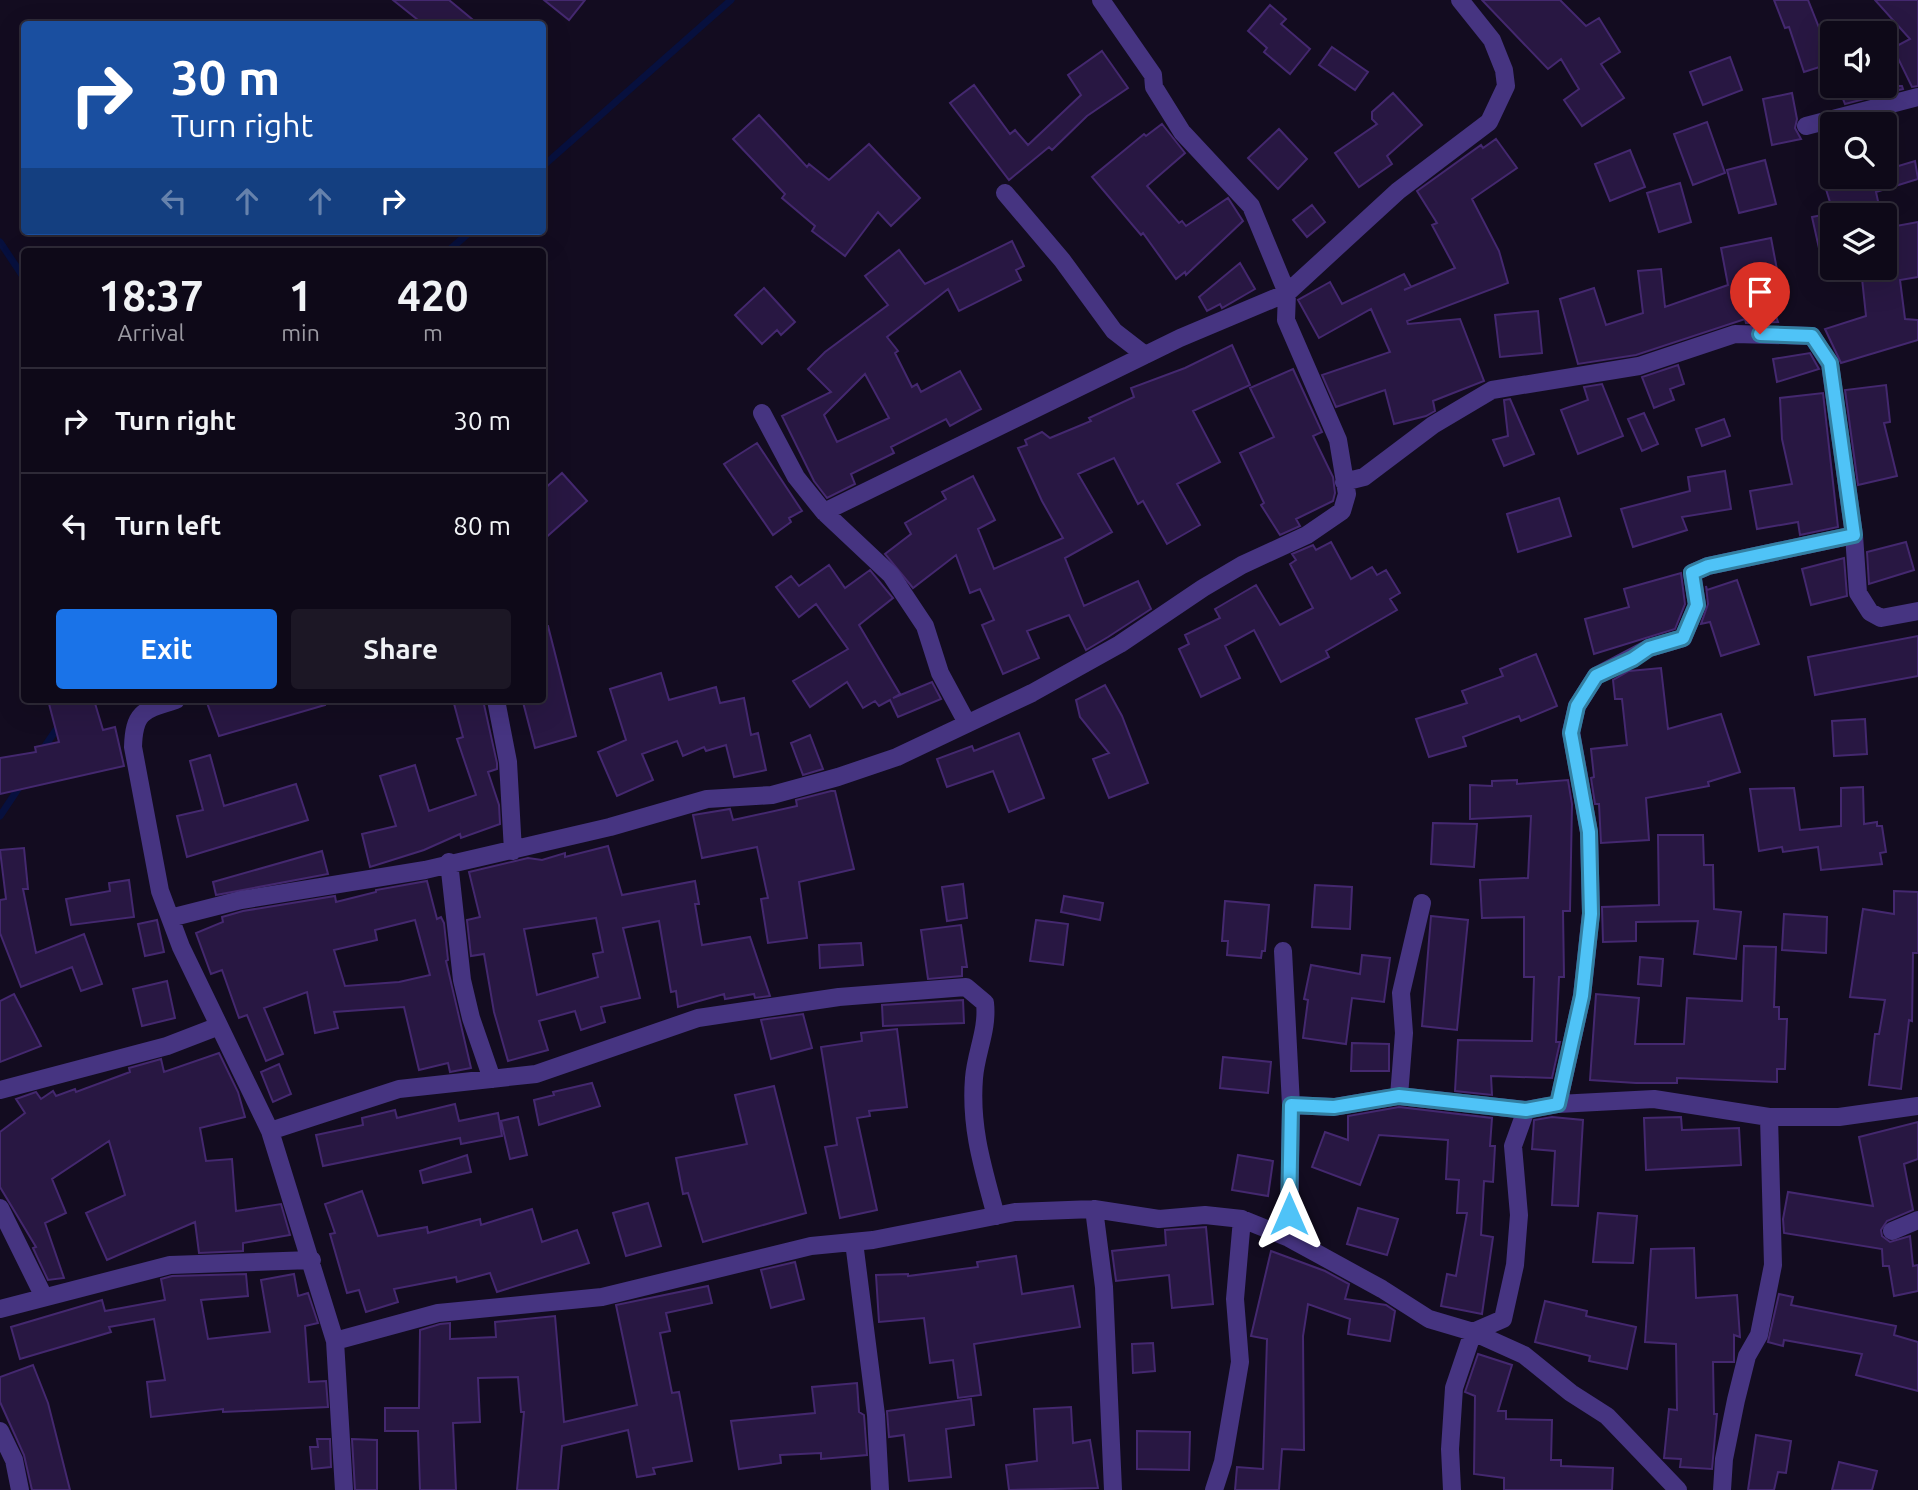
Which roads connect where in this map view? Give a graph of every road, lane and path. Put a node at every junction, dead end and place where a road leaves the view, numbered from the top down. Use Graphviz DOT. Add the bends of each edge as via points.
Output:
graph roads {
  1 [pos="1101,0"];
  2 [pos="1460,0"];
  3 [pos="1918,97"];
  4 [pos="1806,126"];
  5 [pos="1005,193"];
  6 [pos="1287,293"];
  7 [pos="1146,355"];
  8 [pos="762,413"];
  9 [pos="1345,482"];
  10 [pos="824,512"];
  11 [pos="1854,535"];
  12 [pos="1918,611"];
  13 [pos="166,703"];
  14 [pos="497,703"];
  15 [pos="967,723"];
  16 [pos="513,851"];
  17 [pos="449,862"];
  18 [pos="1422,903"];
  19 [pos="170,918"];
  20 [pos="1283,951"];
  21 [pos="219,1026"];
  22 [pos="492,1079"];
  23 [pos="0,1090"];
  24 [pos="1399,1096"];
  25 [pos="1558,1104"];
  26 [pos="1291,1105"];
  27 [pos="1918,1106"];
  28 [pos="1526,1110"];
  29 [pos="1769,1117"];
  30 [pos="270,1131"];
  31 [pos="0,1208"];
  32 [pos="1094,1209"];
  33 [pos="996,1216"];
  34 [pos="1242,1219"];
  35 [pos="1918,1220"];
  36 [pos="1892,1231"];
  37 [pos="1289,1238"];
  38 [pos="854,1242"];
  39 [pos="312,1260"];
  40 [pos="44,1297"];
  41 [pos="0,1309"];
  42 [pos="1474,1332"];
  43 [pos="335,1341"];
  44 [pos="0,1431"];
  45 [pos="20,1490"];
  46 [pos="344,1490"];
  47 [pos="880,1490"];
  48 [pos="1113,1490"];
  49 [pos="1214,1490"];
  50 [pos="1452,1490"];
  51 [pos="1678,1490"];
  52 [pos="1722,1490"];
  1 -- 6 [label="street" via="1153,75 1154,88 1182,132 1251,206"];
  2 -- 6 [label="street" via="1492,40 1504,70 1506,86 1489,122 1398,191"];
  3 -- 4 [label="street"];
  5 -- 7 [label="street" via="1114,331"];
  6 -- 7 [label="street"];
  6 -- 9 [label="street" via="1286,320 1338,440"];
  7 -- 10 [label="street"];
  8 -- 10 [label="street" via="796,477"];
  9 -- 11 [label="street" via="1364,477 1416,436 1492,390 1639,366 1735,334 1812,336 1830,363"];
  9 -- 15 [label="street" via="1342,511 1307,535 1233,570 1119,644"];
  10 -- 15 [label="street" via="891,575 925,626 940,673"];
  11 -- 12 [label="street" via="1858,593 1870,612 1881,618"];
  11 -- 25 [label="street" via="1692,573 1697,605 1683,638 1649,648 1596,676 1577,706 1571,733 1589,832 1591,914 1582,996"];
  13 -- 19 [label="street" via="140,715 134,725 133,747 160,891"];
  14 -- 16 [label="street" via="508,762"];
  15 -- 16 [label="street" via="897,757 838,778 772,795 707,799"];
  16 -- 17 [label="street"];
  17 -- 19 [label="street" via="425,870 241,900"];
  17 -- 22 [label="street" via="462,980"];
  18 -- 24 [label="street" via="1401,993 1404,1033"];
  19 -- 21 [label="street"];
  20 -- 26 [label="street"];
  21 -- 23 [label="street" via="167,1045"];
  21 -- 30 [label="street"];
  22 -- 30 [label="street" via="400,1089"];
  22 -- 33 [label="street" via="537,1074 698,1018 839,997 966,987 985,1003 987,1019 974,1076 974,1136"];
  24 -- 26 [label="street" via="1334,1107"];
  24 -- 28 [label="street"];
  25 -- 28 [label="street"];
  25 -- 29 [label="street" via="1654,1099"];
  26 -- 37 [label="street"];
  27 -- 29 [label="street" via="1839,1117"];
  28 -- 42 [label="street" via="1513,1146 1519,1215 1515,1265 1503,1319"];
  29 -- 52 [label="street" via="1773,1265 1759,1335 1747,1356 1736,1400"];
  30 -- 39 [label="street"];
  31 -- 40 [label="street"];
  32 -- 33 [label="street"];
  32 -- 34 [label="street" via="1159,1219 1205,1215"];
  32 -- 48 [label="street" via="1104,1287"];
  33 -- 38 [label="street"];
  34 -- 37 [label="street"];
  34 -- 49 [label="street" via="1236,1299 1240,1362"];
  35 -- 36 [label="street"];
  37 -- 42 [label="street" via="1429,1319"];
  38 -- 43 [label="street" via="811,1246 602,1297 438,1312"];
  38 -- 47 [label="street" via="876,1415"];
  39 -- 40 [label="street" via="170,1265"];
  39 -- 43 [label="street"];
  40 -- 41 [label="street"];
  42 -- 50 [label="street" via="1454,1388"];
  42 -- 51 [label="street" via="1524,1355 1607,1416"];
  43 -- 46 [label="street"];
  44 -- 45 [label="street" via="14,1460"];
}
